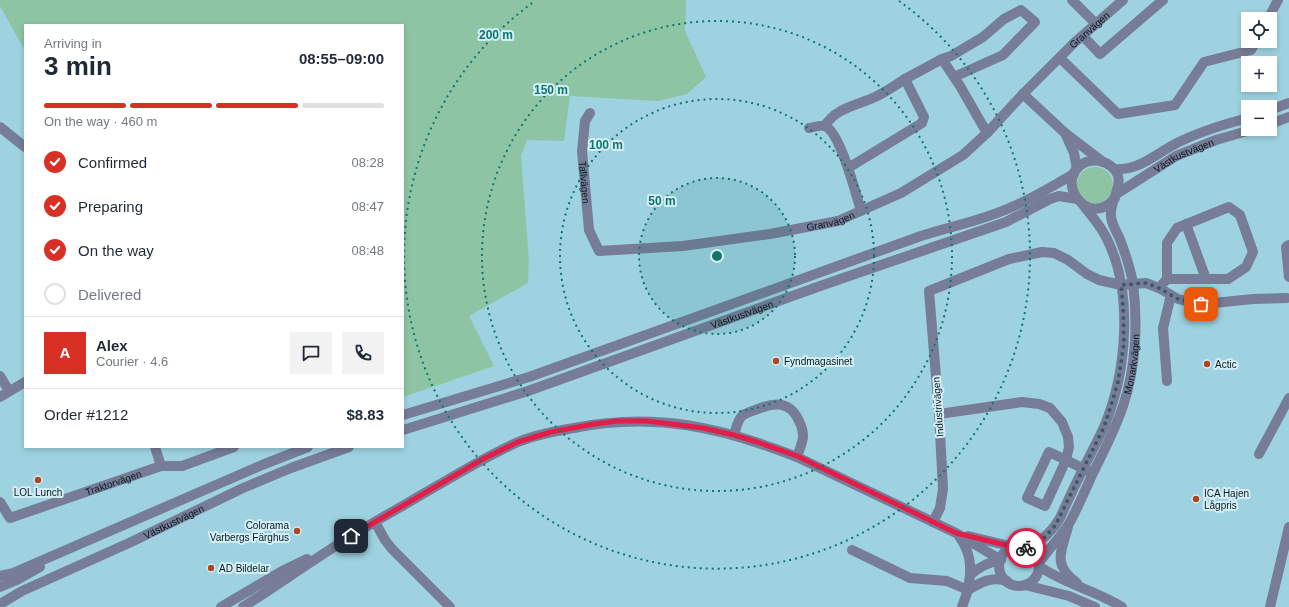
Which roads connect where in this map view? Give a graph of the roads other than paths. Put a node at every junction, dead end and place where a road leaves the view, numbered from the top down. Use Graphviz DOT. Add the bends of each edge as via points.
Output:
graph roads {
  1 [pos="1072,0"];
  2 [pos="1123,0"];
  3 [pos="1163,0"];
  4 [pos="1278,0"];
  5 [pos="1272,12"];
  6 [pos="1096,24"];
  7 [pos="1083,36"];
  8 [pos="1252,48"];
  9 [pos="1060,58"];
  10 [pos="942,59"];
  11 [pos="954,77"];
  12 [pos="906,79"];
  13 [pos="1023,94"];
  14 [pos="1289,103"];
  15 [pos="1277,107"];
  16 [pos="590,113"];
  17 [pos="1289,117"];
  18 [pos="1241,120"];
  19 [pos="1277,121"];
  20 [pos="825,126"];
  21 [pos="0,127"];
  22 [pos="809,128"];
  23 [pos="987,133"];
  24 [pos="1241,133"];
  25 [pos="1066,134"];
  26 [pos="24,146"];
  27 [pos="1103,162"];
  28 [pos="848,168"];
  29 [pos="1114,169"];
  30 [pos="1076,171"];
  31 [pos="1116,195"];
  32 [pos="1080,202"];
  33 [pos="861,210"];
  34 [pos="1186,224"];
  35 [pos="1289,246"];
  36 [pos="599,251"];
  37 [pos="1289,272"];
  38 [pos="1289,277"];
  39 [pos="1167,279"];
  40 [pos="1206,279"];
  41 [pos="1133,284"];
  42 [pos="1121,285"];
  43 [pos="1159,288"];
  44 [pos="1171,295"];
  45 [pos="1288,300"];
  46 [pos="0,376"];
  47 [pos="1167,381"];
  48 [pos="24,383"];
  49 [pos="10,391"];
  50 [pos="0,397"];
  51 [pos="1289,398"];
  52 [pos="939,414"];
  53 [pos="404,416"];
  54 [pos="404,430"];
  55 [pos="734,435"];
  56 [pos="154,448"];
  57 [pos="231,448"];
  58 [pos="305,448"];
  59 [pos="346,448"];
  60 [pos="1259,454"];
  61 [pos="797,456"];
  62 [pos="1066,460"];
  63 [pos="161,466"];
  64 [pos="1083,469"];
  65 [pos="1093,473"];
  66 [pos="0,502"];
  67 [pos="375,522"];
  68 [pos="933,522"];
  69 [pos="1069,523"];
  70 [pos="1289,526"];
  71 [pos="956,533"];
  72 [pos="351,536"];
  73 [pos="80,545"];
  74 [pos="1014,547"];
  75 [pos="1028,548"];
  76 [pos="852,550"];
  77 [pos="1001,560"];
  78 [pos="1039,564"];
  79 [pos="0,576"];
  80 [pos="970,576"];
  81 [pos="1007,581"];
  82 [pos="1025,585"];
  83 [pos="0,588"];
  84 [pos="968,590"];
  85 [pos="1087,590"];
  86 [pos="2,603"];
  87 [pos="221,607"];
  88 [pos="243,607"];
  89 [pos="450,607"];
  90 [pos="962,607"];
  91 [pos="1095,607"];
  92 [pos="1122,607"];
  93 [pos="1270,607"];
  1 -- 6 [label="street"];
  2 -- 6 [label="street, Granvägen"];
  3 -- 7 [label="street" via="1100,54"];
  4 -- 5 [label="street"];
  6 -- 7 [label="street, Granvägen"];
  7 -- 9 [label="street, Granvägen"];
  8 -- 9 [label="street" via="1204,62 1175,105 1118,114"];
  9 -- 13 [label="street, Granvägen"];
  10 -- 11 [label="street"];
  10 -- 11 [label="street" via="983,37 1004,19 1021,10 1035,22 1003,55"];
  10 -- 12 [label="street"];
  11 -- 23 [label="street"];
  12 -- 20 [label="street" via="839,112 830,118"];
  12 -- 28 [label="street" via="924,117 922,123"];
  13 -- 23 [label="street, Granvägen"];
  13 -- 25 [label="street"];
  14 -- 15 [label="street"];
  16 -- 36 [label="street, Tallvägen" via="585,122 582,151 589,230"];
  17 -- 19 [label="street"];
  18 -- 29 [label="street, Västkustvägen" via="1195,134 1132,168"];
  20 -- 22 [label="street"];
  20 -- 28 [label="street" via="832,133"];
  21 -- 26 [label="street"];
  23 -- 33 [label="street, Granvägen" via="962,155 901,193"];
  24 -- 31 [label="street, Västkustvägen" via="1181,153"];
  25 -- 27 [label="street"];
  25 -- 30 [label="street" via="1074,153"];
  27 -- 29 [label="street"];
  27 -- 30 [label="street" via="1084,163"];
  28 -- 33 [label="street"];
  29 -- 31 [label="street" via="1119,180"];
  30 -- 32 [label="street" via="1072,187"];
  30 -- 53 [label="street, Västkustvägen" via="1014,206 980,219 921,236 529,377"];
  31 -- 32 [label="street" via="1106,205 1098,208 1090,208"];
  31 -- 41 [label="street, Monarkvägen" via="1111,217 1126,256"];
  32 -- 42 [label="street, Monarkvägen" via="1106,237"];
  32 -- 54 [label="street, Västkustvägen" via="1059,196 1050,199 1006,222 541,387"];
  33 -- 36 [label="street, Granvägen" via="838,221 770,234 683,246"];
  34 -- 39 [label="street" via="1177,228 1167,243"];
  34 -- 40 [label="street"];
  34 -- 40 [label="street" via="1229,207 1240,215 1253,252 1246,267 1228,279"];
  35 -- 37 [label="street" via="1286,247"];
  37 -- 38 [label="street"];
  39 -- 40 [label="street"];
  39 -- 43 [label="street"];
  41 -- 42 [label="street"];
  41 -- 43 [label="street" via="1146,283"];
  41 -- 65 [label="street, Monarkvägen" via="1135,322 1129,384 1112,435"];
  42 -- 52 [label="street, Industrivägen" via="1099,280 1054,253 1042,252 1009,259 929,290"];
  42 -- 64 [label="street, Monarkvägen" via="1124,343 1118,382 1104,427"];
  43 -- 44 [label="street"];
  44 -- 45 [label="street" via="1201,304 1273,297"];
  44 -- 47 [label="street" via="1163,328"];
  46 -- 49 [label="street"];
  48 -- 49 [label="street"];
  49 -- 50 [label="street"];
  51 -- 60 [label="street"];
  52 -- 62 [label="street" via="1022,402 1039,404 1050,408 1062,422 1068,437"];
  52 -- 68 [label="street, Industrivägen" via="943,489 940,508"];
  55 -- 61 [label="street"];
  55 -- 61 [label="street" via="741,416 767,405 784,405 791,408 801,425 803,435"];
  55 -- 67 [label="street" via="647,421 617,421 551,432 518,442 483,459"];
  56 -- 63 [label="street"];
  57 -- 63 [label="street, Traktorvägen" via="182,466"];
  58 -- 73 [label="street, Västkustvägen"];
  59 -- 86 [label="street, Västkustvägen" via="244,488 22,591"];
  61 -- 68 [label="street"];
  62 -- 62 [label="street" via="1045,506 1027,498 1049,452"];
  62 -- 64 [label="street"];
  63 -- 66 [label="street, Traktorvägen" via="10,518"];
  64 -- 65 [label="street"];
  64 -- 75 [label="street, Monarkvägen" via="1055,526 1043,539"];
  65 -- 69 [label="street, Monarkvägen"];
  67 -- 72 [label="street"];
  67 -- 89 [label="street" via="392,549"];
  68 -- 71 [label="street"];
  69 -- 78 [label="street, Monarkvägen"];
  69 -- 85 [label="street, Monarkvägen" via="1060,563 1069,576"];
  70 -- 93 [label="street"];
  71 -- 74 [label="street"];
  71 -- 77 [label="street"];
  71 -- 80 [label="street" via="968,552 971,562"];
  72 -- 87 [label="street" via="282,571"];
  72 -- 88 [label="street"];
  73 -- 79 [label="street, Västkustvägen"];
  73 -- 83 [label="street, Västkustvägen"];
  74 -- 75 [label="street"];
  74 -- 77 [label="street" via="1006,552"];
  75 -- 78 [label="street" via="1035,554"];
  76 -- 84 [label="street" via="910,578 947,581"];
  77 -- 80 [label="street" via="982,566"];
  77 -- 81 [label="street" via="1000,569"];
  78 -- 82 [label="street" via="1035,578"];
  78 -- 85 [label="street" via="1054,576"];
  80 -- 84 [label="street"];
  81 -- 82 [label="street" via="1015,585"];
  81 -- 84 [label="street" via="992,579"];
  82 -- 91 [label="street" via="1054,591"];
  84 -- 90 [label="street"];
  85 -- 92 [label="street"];
}
